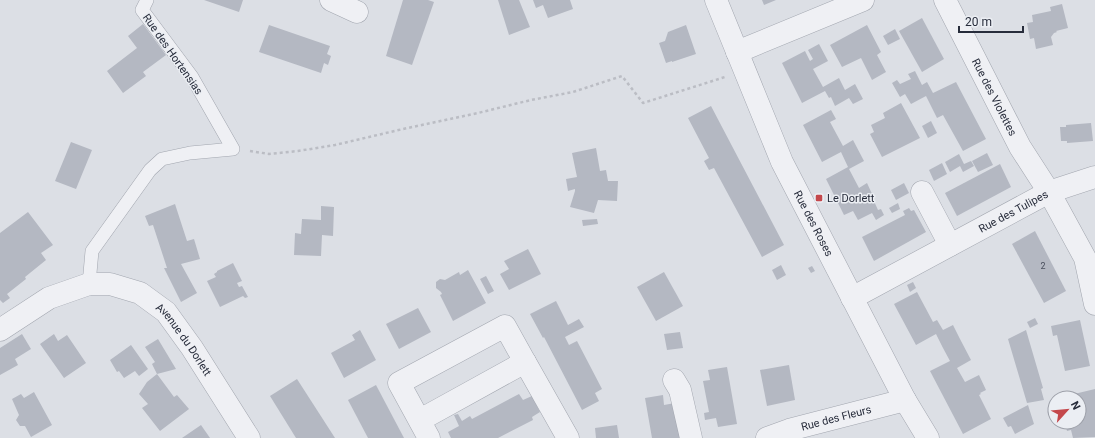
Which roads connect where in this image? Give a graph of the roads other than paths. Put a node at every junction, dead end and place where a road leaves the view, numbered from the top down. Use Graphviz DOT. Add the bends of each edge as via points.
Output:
graph roads {
  1 [pos="146,0"];
  2 [pos="331,0"];
  3 [pos="716,0"];
  4 [pos="863,0"];
  5 [pos="945,0"];
  6 [pos="357,12"];
  7 [pos="737,52"];
  8 [pos="1086,180"];
  9 [pos="922,192"];
  10 [pos="1049,192"];
  11 [pos="950,245"];
  12 [pos="89,284"];
  13 [pos="852,298"];
  14 [pos="1095,304"];
  15 [pos="0,330"];
  16 [pos="525,362"];
  17 [pos="674,380"];
  18 [pos="905,400"];
  19 [pos="424,429"];
  20 [pos="790,434"];
  21 [pos="249,438"];
  22 [pos="568,438"];
  23 [pos="691,438"];
  24 [pos="767,438"];
  25 [pos="928,438"];
  1 -- 12 [label="lane, Rue des Hortensias" via="142,10 192,77 234,149 190,153 162,159 150,170 92,250"];
  2 -- 6 [label="street"];
  3 -- 7 [label="street, Rue des Roses"];
  4 -- 7 [label="street"];
  5 -- 10 [label="street, Rue des Violettes" via="1020,147"];
  7 -- 13 [label="street, Rue des Roses" via="782,162"];
  8 -- 10 [label="street, Rue des Tulipes"];
  9 -- 11 [label="street"];
  10 -- 11 [label="street, Rue des Tulipes"];
  10 -- 14 [label="street, Rue des Violettes" via="1084,258"];
  11 -- 13 [label="street, Rue des Tulipes"];
  12 -- 15 [label="street, Avenue du Dorlett" via="49,298"];
  12 -- 21 [label="street, Avenue du Dorlett" via="110,284 140,293 166,312"];
  13 -- 18 [label="street, Rue des Roses"];
  16 -- 19 [label="street"];
  16 -- 19 [label="street" via="505,326 399,383"];
  16 -- 22 [label="street"];
  17 -- 23 [label="street" via="680,390"];
  18 -- 20 [label="street, Rue des Fleurs"];
  18 -- 25 [label="street, Rue des Roses"];
  20 -- 24 [label="street, Rue des Fleurs"];
}
